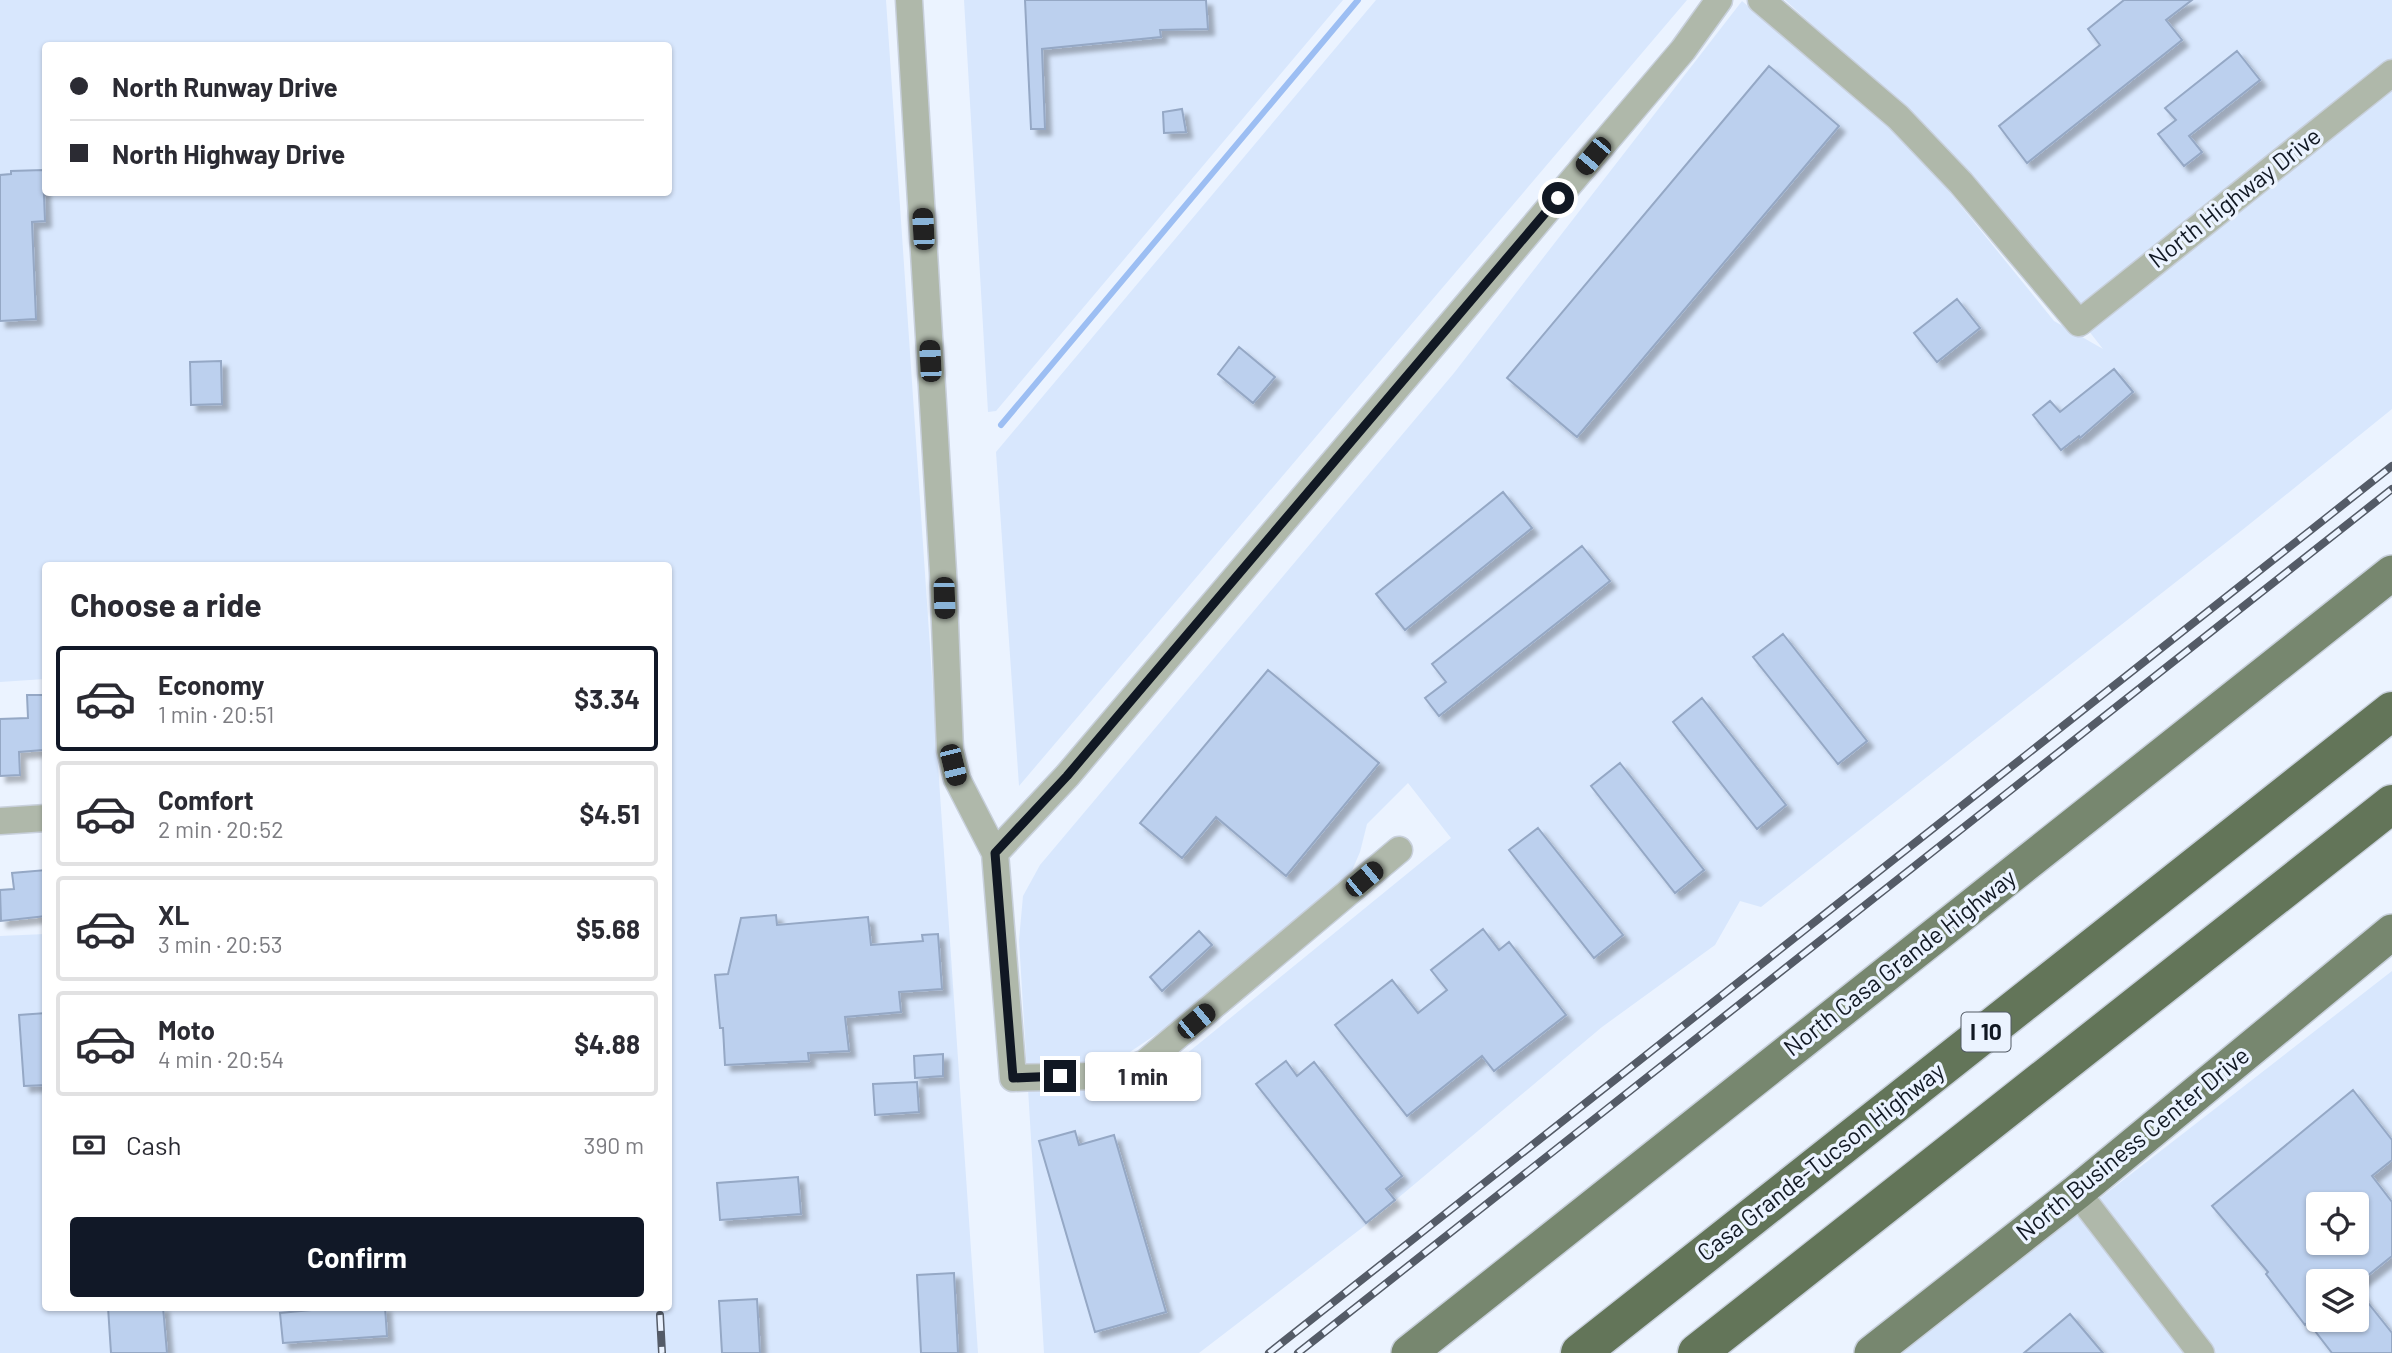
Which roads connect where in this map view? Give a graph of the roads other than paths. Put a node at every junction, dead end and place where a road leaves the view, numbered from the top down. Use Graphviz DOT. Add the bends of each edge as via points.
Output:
graph roads {
  1 [pos="909,0"];
  2 [pos="1719,0"];
  3 [pos="1761,0"];
  4 [pos="2392,74"];
  5 [pos="2392,573"];
  6 [pos="2392,711"];
  7 [pos="2392,804"];
  8 [pos="42,818"];
  9 [pos="0,821"];
  10 [pos="1399,849"];
  11 [pos="995,853"];
  12 [pos="2392,932"];
  13 [pos="2077,1192"];
  14 [pos="1409,1353"];
  15 [pos="1580,1353"];
  16 [pos="1697,1353"];
  17 [pos="1872,1353"];
  18 [pos="2201,1353"];
  1 -- 11 [label="street" via="950,750 957,779"];
  2 -- 11 [label="street" via="1683,50 1459,315 1067,776"];
  3 -- 4 [label="street, North Highway Drive" via="1898,117 1961,183 2079,323"];
  5 -- 14 [label="main road, North Casa Grande Highway"];
  6 -- 15 [label="highway, Casa Grande-Tucson Highway / I 10"];
  7 -- 16 [label="highway"];
  8 -- 9 [label="street"];
  10 -- 11 [label="street" via="1145,1063 1107,1074 1013,1078"];
  12 -- 13 [label="main road, North Business Center Drive"];
  13 -- 17 [label="main road, North Business Center Drive"];
  13 -- 18 [label="street"];
}
